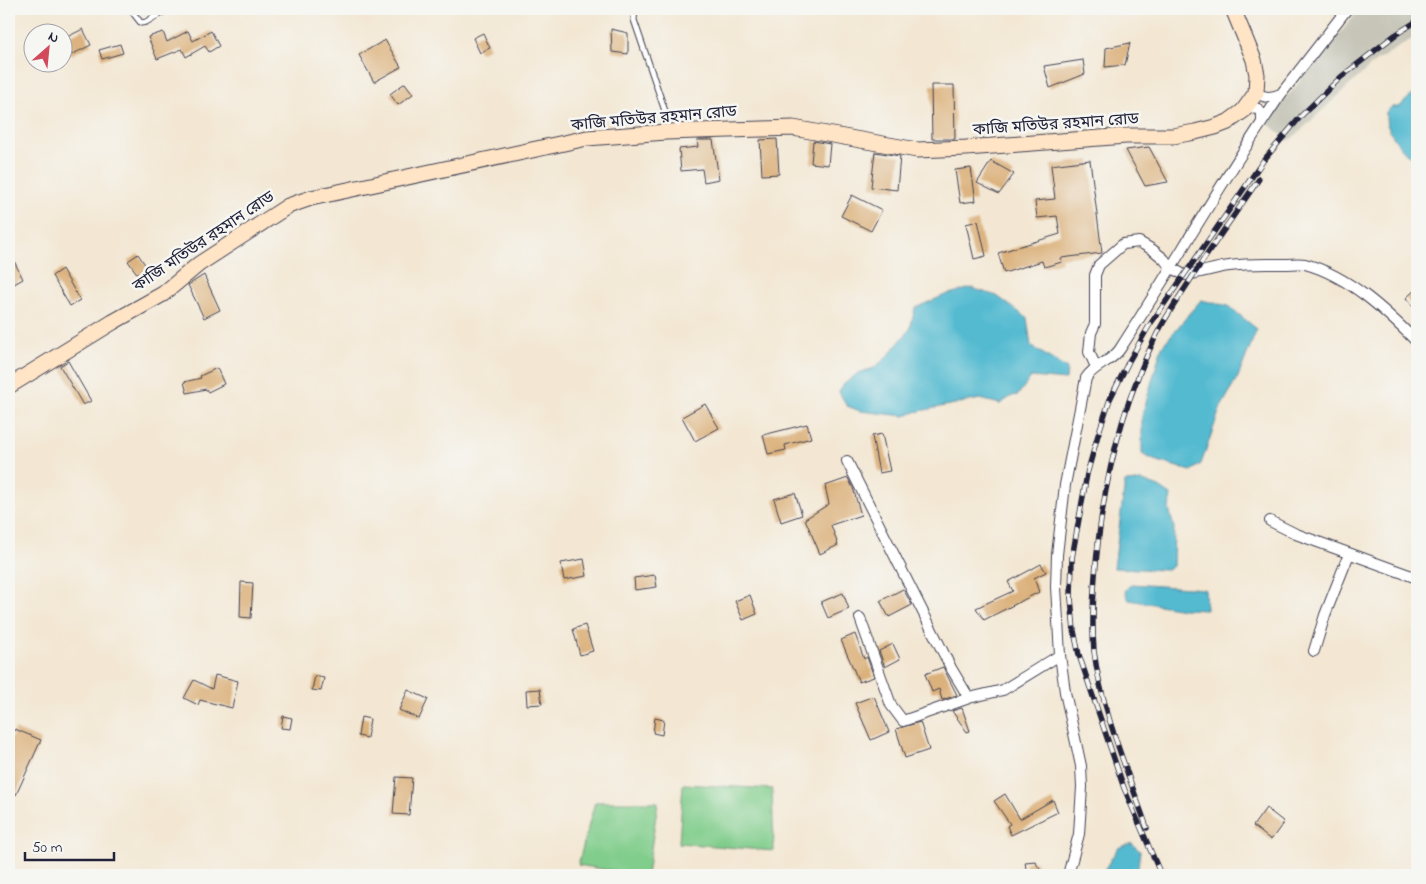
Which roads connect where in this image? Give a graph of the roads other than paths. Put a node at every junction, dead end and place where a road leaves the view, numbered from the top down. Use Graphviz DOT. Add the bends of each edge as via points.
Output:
graph roads {
  1 [pos="130,9"];
  2 [pos="168,9"];
  3 [pos="635,9"];
  4 [pos="1233,9"];
  5 [pos="1347,9"];
  6 [pos="1256,94"];
  7 [pos="1281,94"];
  8 [pos="1243,111"];
  9 [pos="665,112"];
  10 [pos="1262,122"];
  11 [pos="1170,267"];
  12 [pos="1417,342"];
  13 [pos="1096,367"];
  14 [pos="9,386"];
  15 [pos="847,461"];
  16 [pos="1270,522"];
  17 [pos="1349,554"];
  18 [pos="1417,578"];
  19 [pos="860,618"];
  20 [pos="1314,651"];
  21 [pos="1060,654"];
  22 [pos="969,698"];
  23 [pos="1068,875"];
  1 -- 2 [label="lane" via="140,23"];
  3 -- 9 [label="lane" via="634,20"];
  4 -- 6 [label="main road" via="1254,60 1258,75"];
  5 -- 7 [label="street" via="1297,81"];
  6 -- 7 [label="street" via="1264,98"];
  6 -- 8 [label="main road, কাজি মতিউর রহমান রোড"];
  7 -- 10 [label="street"];
  8 -- 10 [label="street" via="1258,109"];
  8 -- 14 [label="main road, কাজি মতিউর রহমান রোড" via="1215,127 1173,136 1126,136 966,148 917,150 793,128 587,138 311,198 288,206 199,264 163,294"];
  10 -- 11 [label="street"];
  11 -- 12 [label="street" via="1184,276 1243,264 1304,264 1343,280"];
  11 -- 13 [label="street" via="1117,355"];
  11 -- 13 [label="street" via="1139,242 1123,244 1099,265 1095,275 1095,324 1089,352"];
  13 -- 21 [label="street" via="1086,378 1065,485 1057,555"];
  15 -- 22 [label="street"];
  16 -- 17 [label="street"];
  17 -- 18 [label="street"];
  17 -- 20 [label="street"];
  19 -- 22 [label="street" via="891,705 903,721"];
  21 -- 22 [label="street" via="1003,690"];
  21 -- 23 [label="street" via="1082,787 1079,834"];
}
